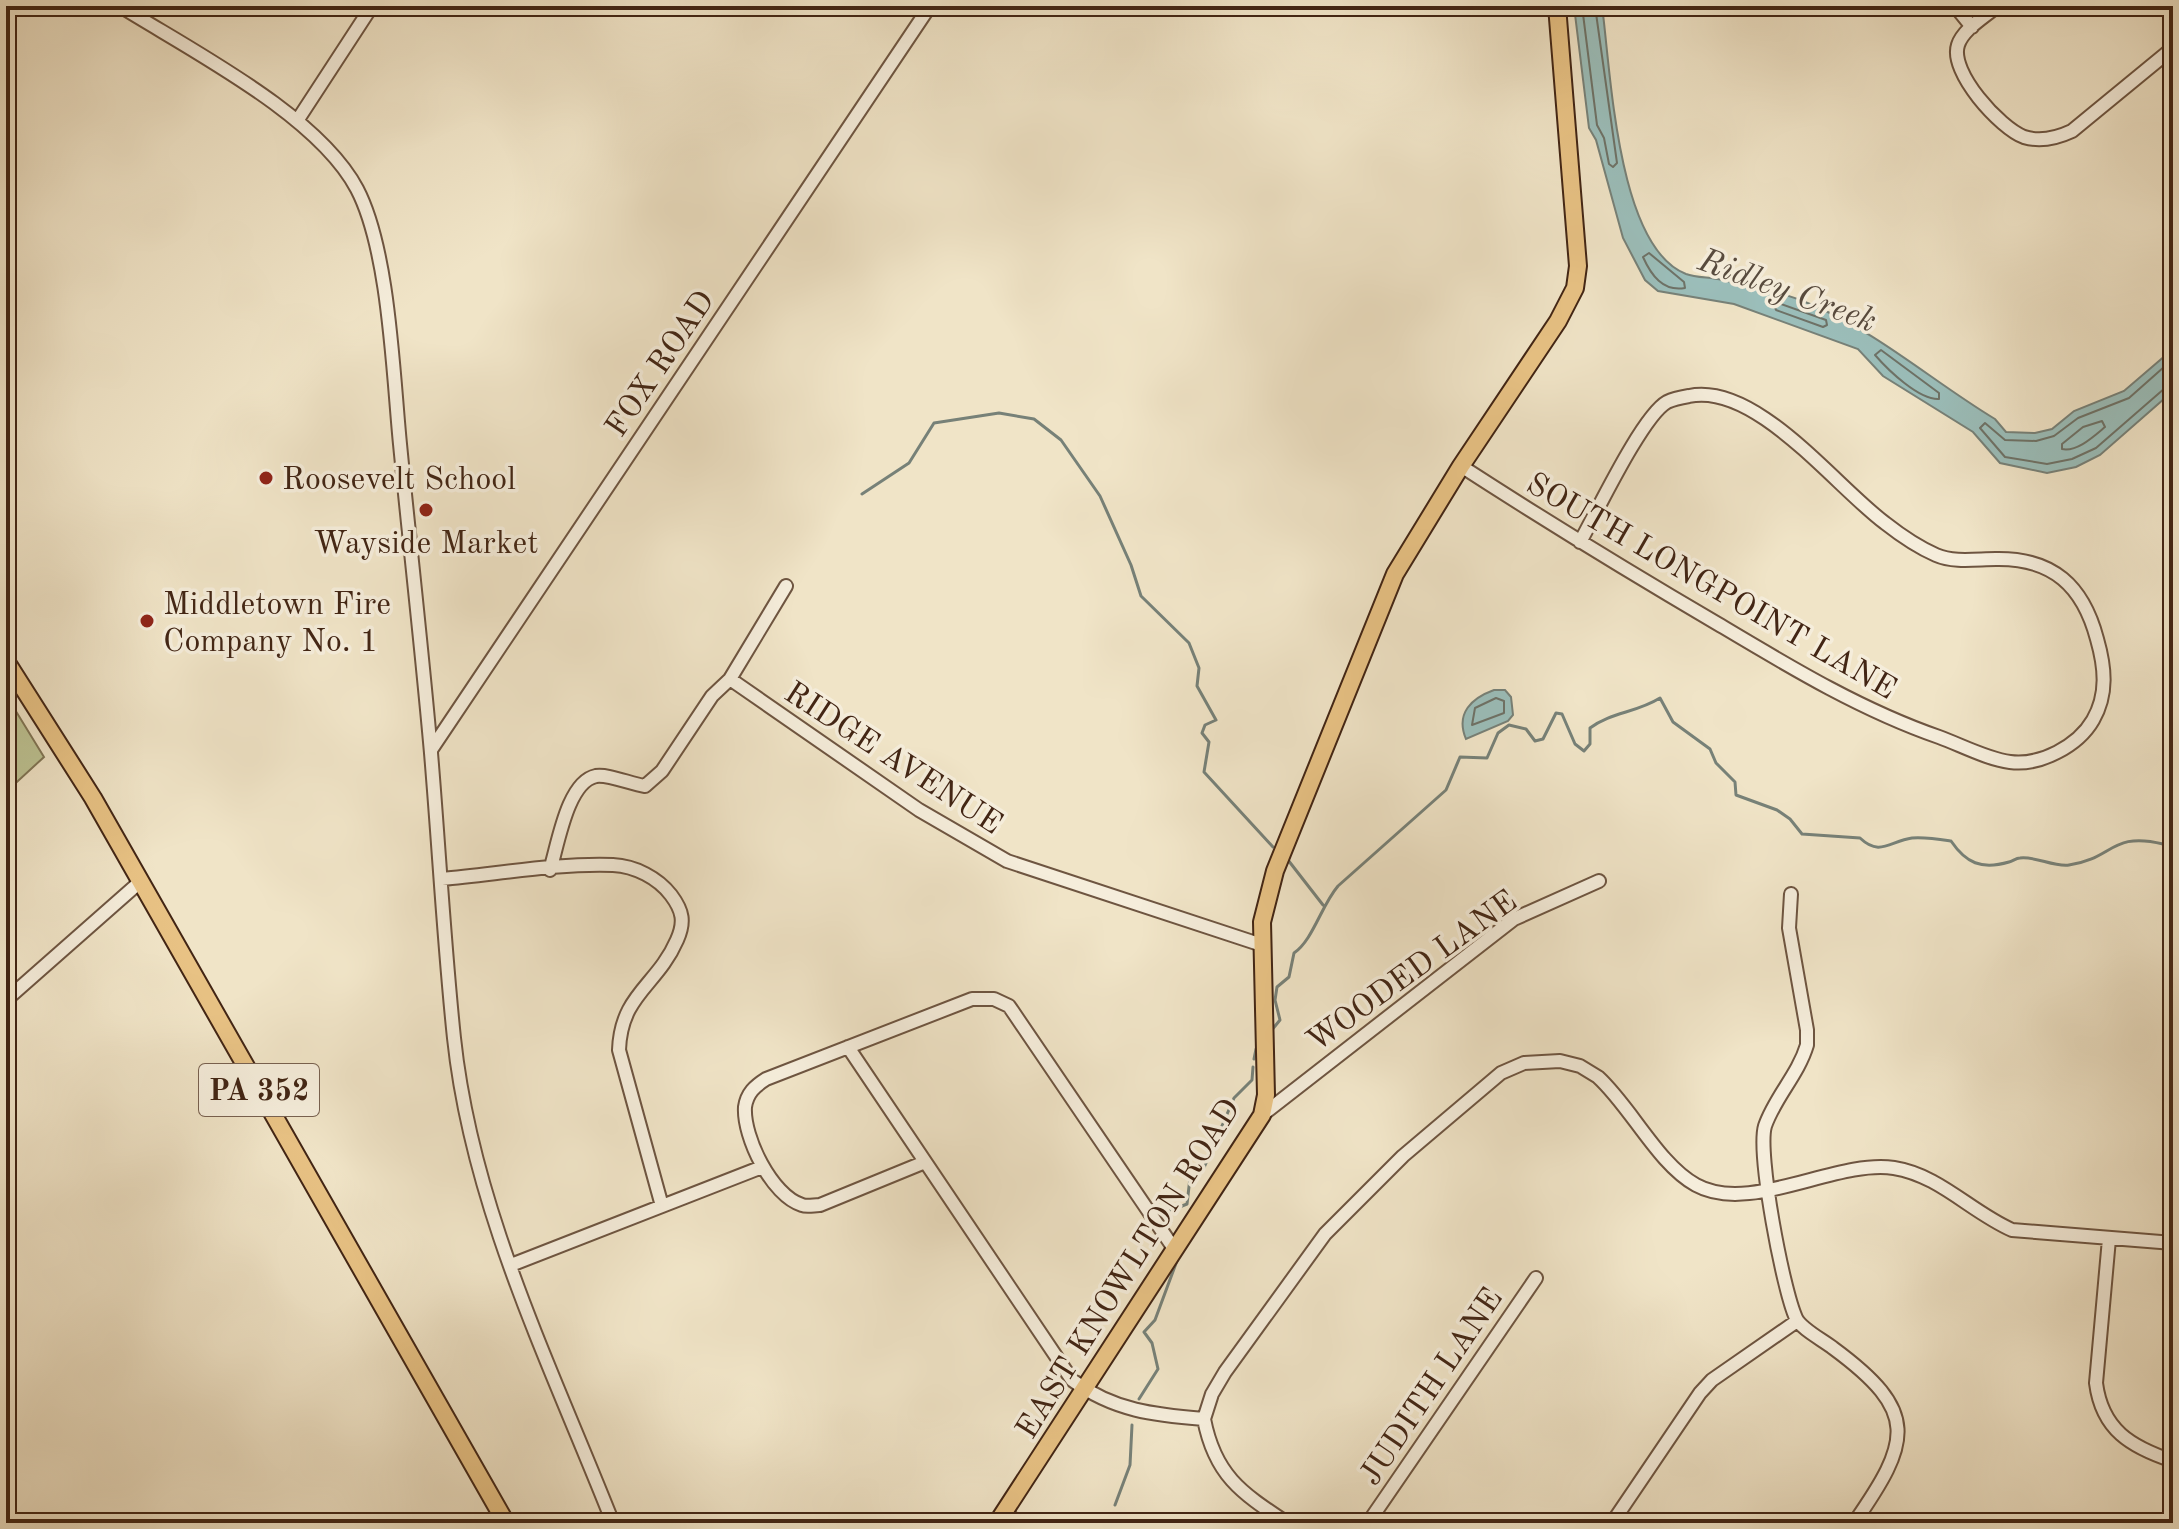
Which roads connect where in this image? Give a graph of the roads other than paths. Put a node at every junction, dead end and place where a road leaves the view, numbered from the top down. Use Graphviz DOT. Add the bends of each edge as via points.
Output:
graph roads {
  1 [pos="120,6"];
  2 [pos="372,6"];
  3 [pos="930,6"];
  4 [pos="1557,6"];
  5 [pos="1955,6"];
  6 [pos="1997,6"];
  7 [pos="1972,27"];
  8 [pos="2173,48"];
  9 [pos="297,121"];
  10 [pos="1461,466"];
  11 [pos="1580,542"];
  12 [pos="786,586"];
  13 [pos="6,661"];
  14 [pos="730,679"];
  15 [pos="431,750"];
  16 [pos="550,870"];
  17 [pos="442,879"];
  18 [pos="141,881"];
  19 [pos="1599,881"];
  20 [pos="1791,894"];
  21 [pos="1262,945"];
  22 [pos="6,1000"];
  23 [pos="848,1047"];
  24 [pos="1262,1115"];
  25 [pos="925,1162"];
  26 [pos="762,1167"];
  27 [pos="1769,1188"];
  28 [pos="662,1206"];
  29 [pos="2109,1239"];
  30 [pos="2173,1243"];
  31 [pos="1175,1250"];
  32 [pos="511,1265"];
  33 [pos="1536,1278"];
  34 [pos="1797,1321"];
  35 [pos="1086,1390"];
  36 [pos="1204,1419"];
  37 [pos="2173,1461"];
  38 [pos="1000,1518"];
  39 [pos="506,1523"];
  40 [pos="613,1523"];
  41 [pos="1020,1523"];
  42 [pos="1287,1523"];
  43 [pos="1368,1523"];
  44 [pos="1612,1523"];
  45 [pos="1854,1523"];
  1 -- 9 [label="street"];
  2 -- 9 [label="street"];
  3 -- 15 [label="street, FOX ROAD"];
  4 -- 10 [label="main road, EAST KNOWLTON ROAD" via="1578,266 1575,288"];
  5 -- 7 [label="street"];
  6 -- 7 [label="street"];
  7 -- 8 [label="street" via="1958,45 1960,72 2002,123 2034,139 2062,136 2079,127"];
  9 -- 15 [label="street" via="348,174 376,242"];
  10 -- 11 [label="street, SOUTH LONGPOINT LANE"];
  10 -- 21 [label="main road, EAST KNOWLTON ROAD" via="1395,574 1362,649 1270,884"];
  11 -- 11 [label="street, SOUTH LONGPOINT LANE" via="1643,431 1665,403 1691,395 1719,395 1774,426 1886,525 1937,555 2029,561 2054,569 2091,618 2102,655 2102,701 2092,723 2053,755 2035,762 2008,762 1887,719"];
  12 -- 14 [label="street"];
  13 -- 18 [label="main road, PA 352"];
  14 -- 16 [label="street" via="645,786 598,775 585,781 572,796"];
  14 -- 21 [label="street, RIDGE AVENUE" via="919,810 1007,861"];
  15 -- 17 [label="street"];
  16 -- 17 [label="street"];
  16 -- 28 [label="street" via="615,865 645,873 665,888 684,921 665,961 620,1025 619,1050"];
  17 -- 32 [label="street" via="454,1038 468,1129"];
  18 -- 22 [label="street"];
  18 -- 39 [label="main road, PA 352"];
  19 -- 24 [label="street, WOODED LANE" via="1514,919"];
  20 -- 27 [label="street" via="1789,928 1807,1045 1764,1129"];
  21 -- 24 [label="main road, EAST KNOWLTON ROAD"];
  23 -- 25 [label="street"];
  23 -- 26 [label="street" via="752,1088 746,1121"];
  23 -- 31 [label="street" via="972,999 994,999 1009,1006"];
  24 -- 31 [label="main road, EAST KNOWLTON ROAD"];
  25 -- 26 [label="street" via="820,1205 803,1206 784,1195"];
  25 -- 35 [label="street" via="1072,1380"];
  26 -- 28 [label="street"];
  27 -- 29 [label="street" via="1893,1168 1922,1176 2012,1230"];
  27 -- 34 [label="street"];
  27 -- 36 [label="street" via="1714,1192 1696,1185 1598,1077 1560,1061 1524,1063 1501,1073 1403,1156 1325,1234 1225,1372"];
  28 -- 32 [label="street"];
  29 -- 30 [label="street"];
  29 -- 37 [label="street" via="2098,1399 2121,1437"];
  31 -- 35 [label="main road, EAST KNOWLTON ROAD"];
  32 -- 40 [label="street"];
  33 -- 43 [label="street, JUDITH LANE"];
  34 -- 44 [label="street" via="1706,1386"];
  34 -- 45 [label="street" via="1868,1374 1892,1404 1897,1427 1893,1460"];
  35 -- 36 [label="street" via="1140,1413"];
  35 -- 38 [label="main road, EAST KNOWLTON ROAD"];
  36 -- 42 [label="street" via="1215,1457 1228,1478"];
  38 -- 41 [label="street"];
}
